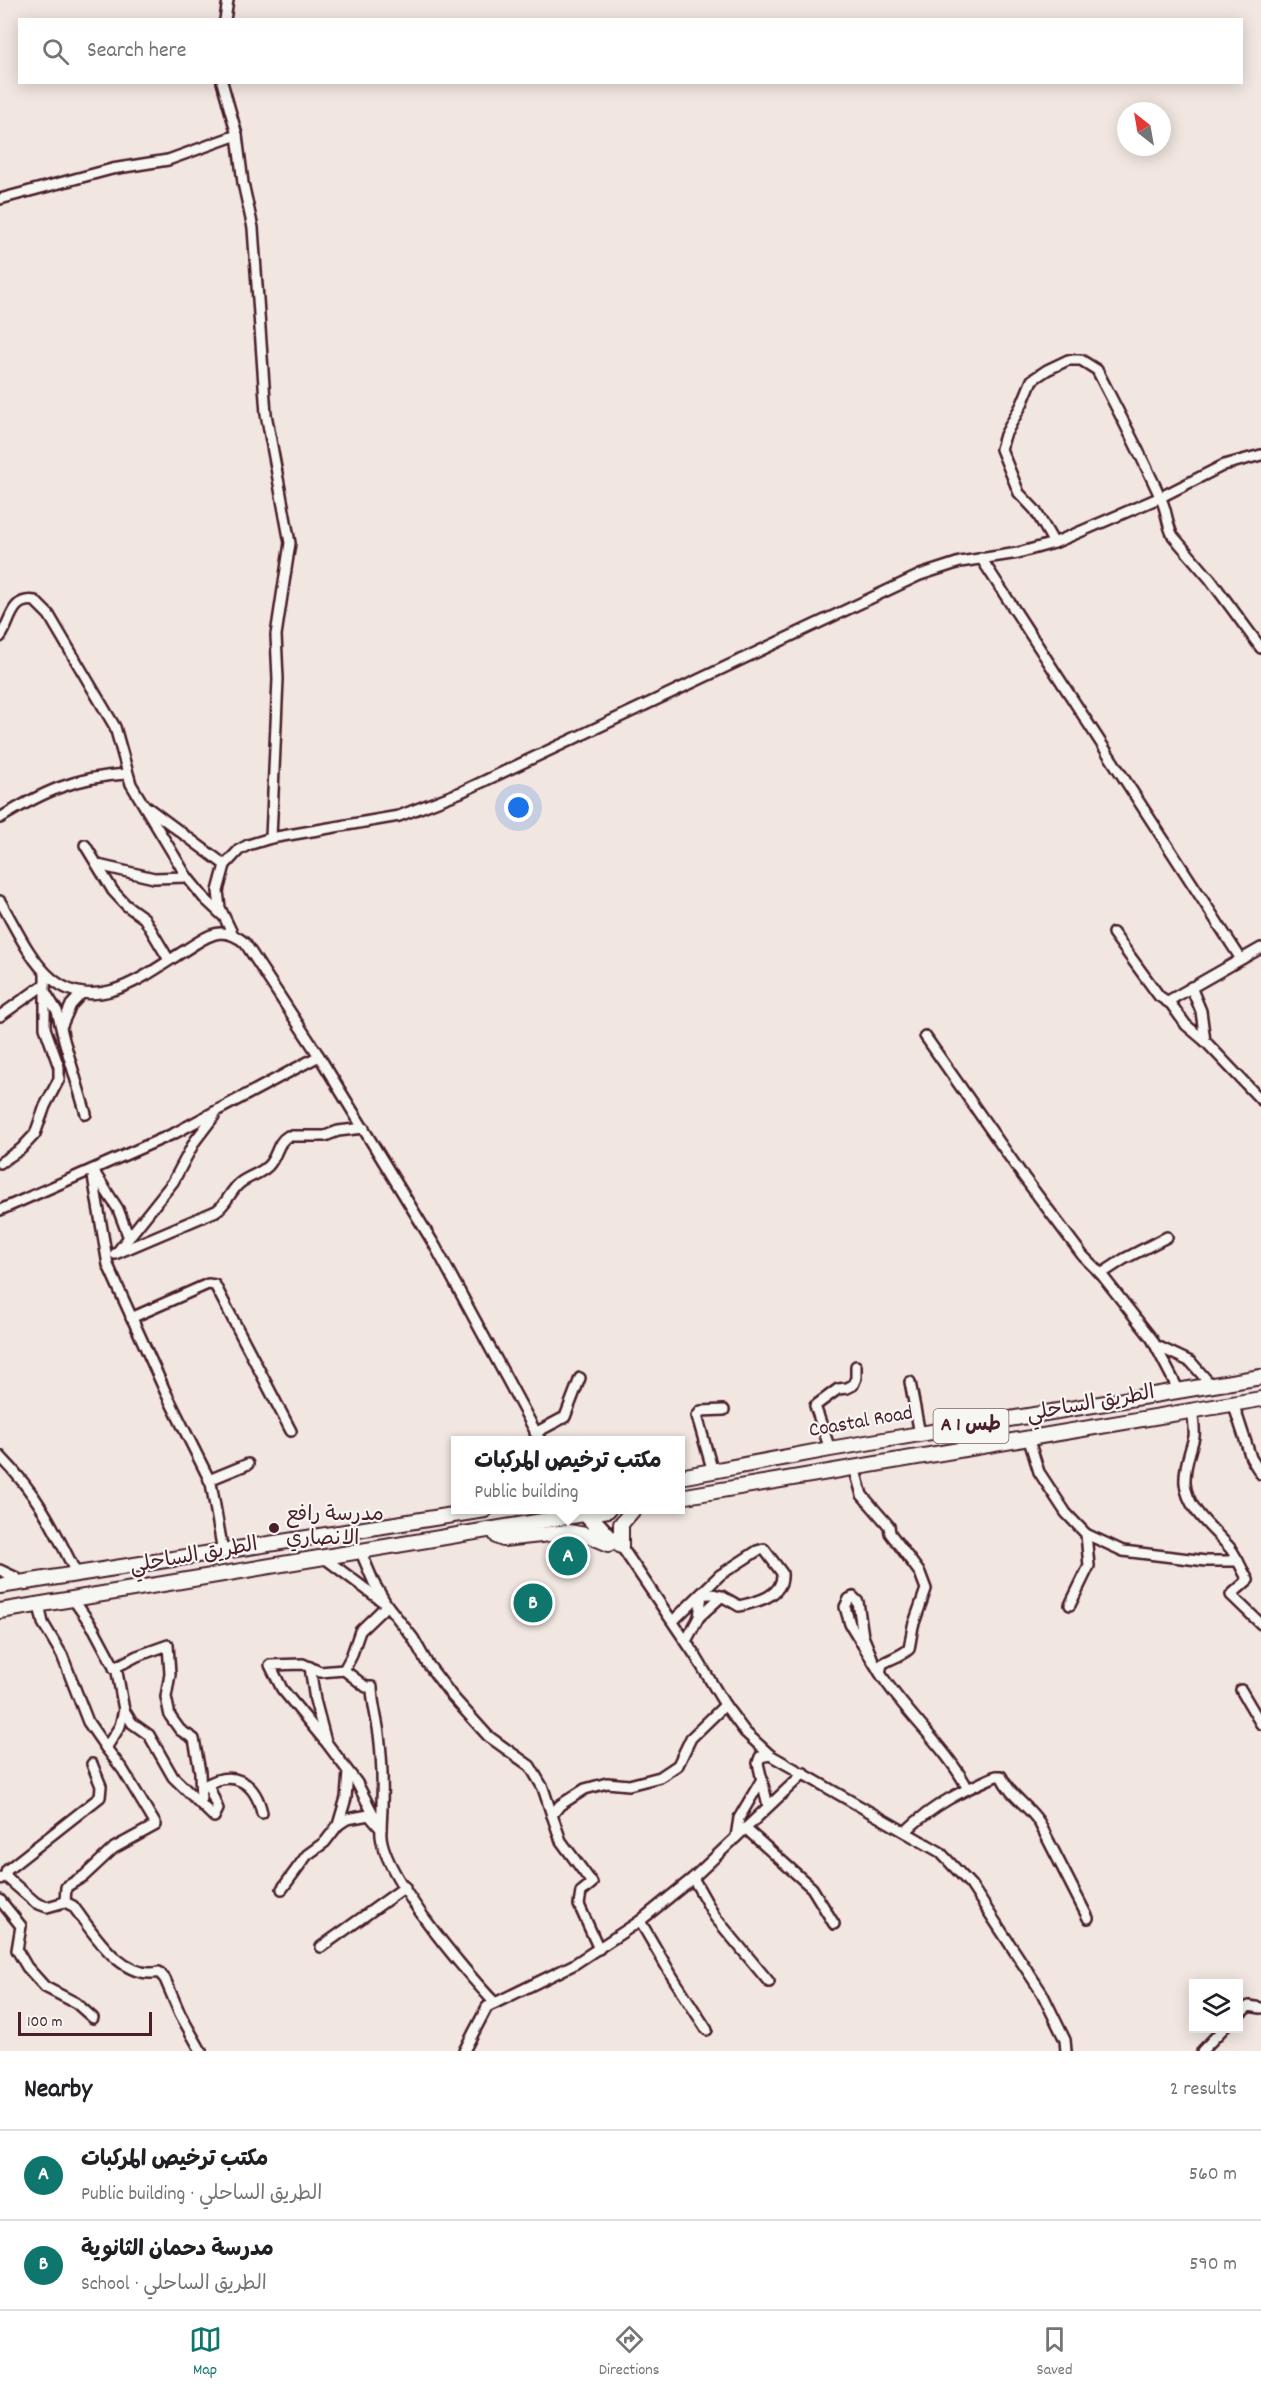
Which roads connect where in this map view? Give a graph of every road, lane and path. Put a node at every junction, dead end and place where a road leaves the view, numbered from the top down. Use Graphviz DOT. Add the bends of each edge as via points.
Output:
graph roads {
  1 [pos="228,0"];
  2 [pos="225,18"];
  3 [pos="223,84"];
  4 [pos="237,135"];
  5 [pos="0,199"];
  6 [pos="1261,455"];
  7 [pos="1161,497"];
  8 [pos="1054,543"];
  9 [pos="981,558"];
  10 [pos="0,637"];
  11 [pos="1261,648"];
  12 [pos="126,774"];
  13 [pos="142,804"];
  14 [pos="0,818"];
  15 [pos="271,838"];
  16 [pos="85,845"];
  17 [pos="98,865"];
  18 [pos="225,865"];
  19 [pos="187,878"];
  20 [pos="0,901"];
  21 [pos="224,916"];
  22 [pos="1113,933"];
  23 [pos="233,935"];
  24 [pos="1261,948"];
  25 [pos="1241,959"];
  26 [pos="169,960"];
  27 [pos="45,973"];
  28 [pos="44,987"];
  29 [pos="1191,987"];
  30 [pos="82,993"];
  31 [pos="1168,1001"];
  32 [pos="0,1016"];
  33 [pos="61,1027"];
  34 [pos="926,1036"];
  35 [pos="1205,1041"];
  36 [pos="319,1056"];
  37 [pos="1261,1100"];
  38 [pos="219,1111"];
  39 [pos="86,1114"];
  40 [pos="364,1128"];
  41 [pos="0,1163"];
  42 [pos="93,1170"];
  43 [pos="0,1210"];
  44 [pos="1167,1237"];
  45 [pos="129,1238"];
  46 [pos="115,1254"];
  47 [pos="108,1265"];
  48 [pos="1101,1274"];
  49 [pos="131,1318"];
  50 [pos="1156,1346"];
  51 [pos="856,1366"];
  52 [pos="1261,1377"];
  53 [pos="580,1378"];
  54 [pos="910,1382"];
  55 [pos="1211,1385"];
  56 [pos="1179,1391"];
  57 [pos="1261,1398"];
  58 [pos="1233,1403"];
  59 [pos="1192,1409"];
  60 [pos="724,1410"];
  61 [pos="291,1431"];
  62 [pos="920,1434"];
  63 [pos="537,1436"];
  64 [pos="541,1436"];
  65 [pos="1028,1437"];
  66 [pos="830,1449"];
  67 [pos="0,1456"];
  68 [pos="248,1464"];
  69 [pos="854,1467"];
  70 [pos="713,1472"];
  71 [pos="1261,1474"];
  72 [pos="685,1476"];
  73 [pos="209,1480"];
  74 [pos="685,1496"];
  75 [pos="455,1514"];
  76 [pos="570,1514"];
  77 [pos="587,1514"];
  78 [pos="629,1514"];
  79 [pos="493,1530"];
  80 [pos="1086,1534"];
  81 [pos="615,1545"];
  82 [pos="360,1550"];
  83 [pos="223,1552"];
  84 [pos="323,1557"];
  85 [pos="1238,1561"];
  86 [pos="0,1570"];
  87 [pos="76,1574"];
  88 [pos="22,1583"];
  89 [pos="0,1586"];
  90 [pos="702,1595"];
  91 [pos="722,1596"];
  92 [pos="74,1599"];
  93 [pos="39,1605"];
  94 [pos="387,1605"];
  95 [pos="1070,1605"];
  96 [pos="0,1611"];
  97 [pos="699,1617"];
  98 [pos="673,1621"];
  99 [pos="1261,1624"];
  100 [pos="686,1641"];
  101 [pos="310,1667"];
  102 [pos="114,1668"];
  103 [pos="878,1669"];
  104 [pos="344,1670"];
  105 [pos="1241,1690"];
  106 [pos="725,1706"];
  107 [pos="124,1710"];
  108 [pos="1261,1724"];
  109 [pos="326,1742"];
  110 [pos="106,1748"];
  111 [pos="770,1755"];
  112 [pos="92,1764"];
  113 [pos="348,1772"];
  114 [pos="804,1773"];
  115 [pos="762,1779"];
  116 [pos="204,1786"];
  117 [pos="967,1787"];
  118 [pos="201,1804"];
  119 [pos="768,1806"];
  120 [pos="262,1813"];
  121 [pos="552,1815"];
  122 [pos="338,1825"];
  123 [pos="745,1827"];
  124 [pos="381,1829"];
  125 [pos="906,1831"];
  126 [pos="736,1837"];
  127 [pos="3,1877"];
  128 [pos="693,1878"];
  129 [pos="405,1887"];
  130 [pos="282,1889"];
  131 [pos="0,1900"];
  132 [pos="65,1902"];
  133 [pos="1089,1918"];
  134 [pos="640,1920"];
  135 [pos="834,1924"];
  136 [pos="321,1947"];
  137 [pos="598,1948"];
  138 [pos="768,1982"];
  139 [pos="495,2003"];
  140 [pos="1261,2008"];
  141 [pos="1243,2011"];
  142 [pos="93,2019"];
  143 [pos="707,2030"];
  144 [pos="1219,2033"];
  145 [pos="201,2051"];
  146 [pos="464,2051"];
  147 [pos="1066,2051"];
  148 [pos="1202,2051"];
  1 -- 2 [label="street"];
  3 -- 4 [label="street"];
  4 -- 5 [label="street" via="168,160 112,169"];
  4 -- 15 [label="street" via="255,243 266,414 290,543 276,635 278,678"];
  6 -- 7 [label="street" via="1224,465"];
  7 -- 8 [label="street"];
  7 -- 8 [label="street" via="1097,370 1082,360 1068,360 1032,380 1001,449 1019,493 1035,510"];
  7 -- 11 [label="street" via="1173,537"];
  8 -- 9 [label="street"];
  9 -- 15 [label="street" via="920,575 441,802 377,821"];
  9 -- 25 [label="street"];
  10 -- 12 [label="street" via="18,604 34,601 44,610 115,727"];
  12 -- 13 [label="street"];
  12 -- 14 [label="street" via="78,780 55,788"];
  13 -- 18 [label="street"];
  13 -- 19 [label="street"];
  15 -- 18 [label="street" via="239,850"];
  16 -- 17 [label="street"];
  17 -- 19 [label="street" via="154,878"];
  17 -- 26 [label="street" via="119,898 144,918"];
  18 -- 21 [label="street" via="218,891"];
  19 -- 21 [label="street"];
  20 -- 27 [label="street"];
  21 -- 23 [label="street"];
  22 -- 31 [label="street" via="1159,996"];
  23 -- 26 [label="street" via="213,935"];
  23 -- 36 [label="street" via="250,949"];
  24 -- 25 [label="street"];
  25 -- 29 [label="street"];
  26 -- 30 [label="street" via="121,988"];
  27 -- 28 [label="street"];
  27 -- 30 [label="street" via="62,986"];
  28 -- 32 [label="street"];
  28 -- 33 [label="street"];
  28 -- 41 [label="street" via="45,1028 59,1067 59,1079 35,1134"];
  29 -- 31 [label="street"];
  29 -- 35 [label="street" via="1201,1011"];
  30 -- 33 [label="street" via="70,1005"];
  31 -- 35 [label="street" via="1186,1025"];
  33 -- 39 [label="street"];
  34 -- 48 [label="street" via="1030,1185"];
  35 -- 37 [label="street"];
  36 -- 38 [label="street"];
  36 -- 40 [label="street"];
  38 -- 42 [label="street"];
  38 -- 45 [label="street" via="195,1141 173,1182"];
  40 -- 46 [label="street" via="325,1136 288,1136 279,1143 269,1165 238,1185 216,1211"];
  40 -- 63 [label="street" via="435,1246"];
  42 -- 43 [label="street"];
  42 -- 45 [label="street" via="110,1195"];
  42 -- 47 [label="street"];
  44 -- 48 [label="street"];
  45 -- 46 [label="street"];
  46 -- 47 [label="street"];
  47 -- 49 [label="street"];
  48 -- 50 [label="street"];
  49 -- 61 [label="street" via="208,1284 215,1285"];
  49 -- 73 [label="street"];
  50 -- 55 [label="street" via="1191,1362"];
  50 -- 56 [label="street"];
  51 -- 66 [label="street" via="853,1385 838,1389 815,1406"];
  52 -- 55 [label="highway, Coastal Road / A 1 طس"];
  53 -- 64 [label="street" via="565,1417"];
  54 -- 62 [label="street"];
  55 -- 56 [label="highway, Coastal Road / A 1 طس"];
  56 -- 62 [label="highway, Coastal Road / A 1 طس"];
  57 -- 58 [label="highway, الطريق الساحلي / A 1 طس"];
  58 -- 59 [label="highway, الطريق الساحلي / A 1 طس"];
  58 -- 71 [label="street" via="1251,1458"];
  59 -- 65 [label="highway, الطريق الساحلي / A 1 طس"];
  59 -- 85 [label="street" via="1194,1435 1187,1457 1187,1491 1192,1504"];
  60 -- 70 [label="street" via="701,1411 697,1416"];
  62 -- 66 [label="highway, Coastal Road / A 1 طس"];
  65 -- 69 [label="highway, الطريق الساحلي / A 1 طس"];
  65 -- 80 [label="street" via="1039,1472 1066,1513"];
  66 -- 70 [label="highway, Coastal Road / A 1 طس"];
  67 -- 87 [label="street" via="42,1507"];
  68 -- 73 [label="street"];
  69 -- 74 [label="highway, الطريق الساحلي / A 1 طس"];
  69 -- 103 [label="street" via="862,1496 889,1526 926,1589 912,1626 909,1649"];
  70 -- 72 [label="highway, Coastal Road / A 1 طس"];
  73 -- 83 [label="street"];
  75 -- 83 [label="highway"];
  76 -- 79 [label="highway, الطريق الساحلي"];
  77 -- 81 [label="street"];
  78 -- 81 [label="highway" via="621,1524"];
  79 -- 81 [label="highway" via="502,1539 569,1532"];
  79 -- 82 [label="highway, الطريق الساحلي"];
  80 -- 85 [label="street" via="1123,1551"];
  80 -- 95 [label="street" via="1089,1566"];
  81 -- 98 [label="street"];
  82 -- 84 [label="highway, الطريق الساحلي"];
  82 -- 94 [label="street"];
  83 -- 87 [label="highway"];
  84 -- 92 [label="highway, الطريق الساحلي"];
  84 -- 94 [label="street"];
  85 -- 99 [label="street" via="1248,1580 1231,1595"];
  86 -- 88 [label="street"];
  87 -- 88 [label="highway"];
  88 -- 89 [label="highway"];
  90 -- 91 [label="street"];
  90 -- 91 [label="street" via="720,1575 764,1549 782,1573 781,1585 758,1602 739,1606"];
  90 -- 97 [label="street"];
  90 -- 98 [label="street"];
  91 -- 97 [label="street"];
  92 -- 93 [label="highway, الطريق الساحلي"];
  92 -- 102 [label="street"];
  93 -- 96 [label="highway, الطريق الساحلي"];
  93 -- 110 [label="street" via="43,1623 62,1655 88,1722"];
  94 -- 104 [label="street" via="360,1630"];
  94 -- 121 [label="street" via="452,1696 488,1736 530,1766"];
  97 -- 100 [label="street"];
  98 -- 100 [label="street"];
  100 -- 106 [label="street"];
  101 -- 104 [label="street" via="321,1672"];
  101 -- 109 [label="street"];
  101 -- 109 [label="street" via="270,1665 282,1689"];
  102 -- 107 [label="street"];
  102 -- 116 [label="street" via="168,1646 170,1674 166,1696 170,1716 180,1730 194,1739"];
  103 -- 103 [label="street" via="850,1624 845,1608 853,1597 858,1602 863,1636"];
  103 -- 117 [label="street" via="896,1698 957,1769"];
  104 -- 124 [label="street" via="366,1687 372,1687 383,1781"];
  105 -- 108 [label="street"];
  106 -- 111 [label="street"];
  106 -- 121 [label="street" via="691,1738 678,1765 660,1777 629,1785 607,1783 585,1790 560,1805"];
  107 -- 110 [label="street" via="120,1726"];
  107 -- 118 [label="street" via="132,1723 149,1735 173,1777"];
  109 -- 113 [label="street"];
  110 -- 132 [label="street" via="156,1825 114,1848 66,1887"];
  111 -- 114 [label="street"];
  111 -- 115 [label="street" via="760,1757"];
  112 -- 127 [label="street" via="101,1786 100,1797 7,1869"];
  113 -- 122 [label="street"];
  113 -- 124 [label="street"];
  114 -- 119 [label="street"];
  114 -- 125 [label="street"];
  115 -- 119 [label="street"];
  115 -- 126 [label="street" via="739,1818"];
  116 -- 118 [label="street"];
  116 -- 118 [label="street" via="218,1809 214,1817"];
  116 -- 120 [label="street" via="231,1777 251,1786"];
  117 -- 125 [label="street"];
  117 -- 133 [label="street" via="1001,1776 1011,1793 1039,1822"];
  119 -- 123 [label="street"];
  121 -- 137 [label="street" via="561,1841 592,1883 581,1892 579,1905"];
  122 -- 124 [label="street" via="369,1815"];
  122 -- 130 [label="street" via="325,1842 307,1855"];
  123 -- 126 [label="street"];
  123 -- 135 [label="street" via="812,1888"];
  124 -- 129 [label="street" via="385,1851"];
  125 -- 147 [label="street" via="940,1852 971,1885 1042,1993 1065,2040"];
  126 -- 128 [label="street"];
  127 -- 132 [label="street" via="36,1903 46,1907"];
  128 -- 134 [label="street"];
  128 -- 138 [label="street" via="715,1917"];
  129 -- 136 [label="street"];
  129 -- 139 [label="street" via="421,1913"];
  131 -- 142 [label="street" via="21,1926 17,1950 27,1967 45,1987 76,2003"];
  132 -- 145 [label="street" via="73,1906 121,1964 148,1975 159,1972"];
  134 -- 137 [label="street"];
  134 -- 143 [label="street"];
  137 -- 139 [label="street" via="573,1965"];
  139 -- 146 [label="street" via="487,2007"];
  140 -- 141 [label="street" via="1249,2006"];
  144 -- 148 [label="street"];
}
